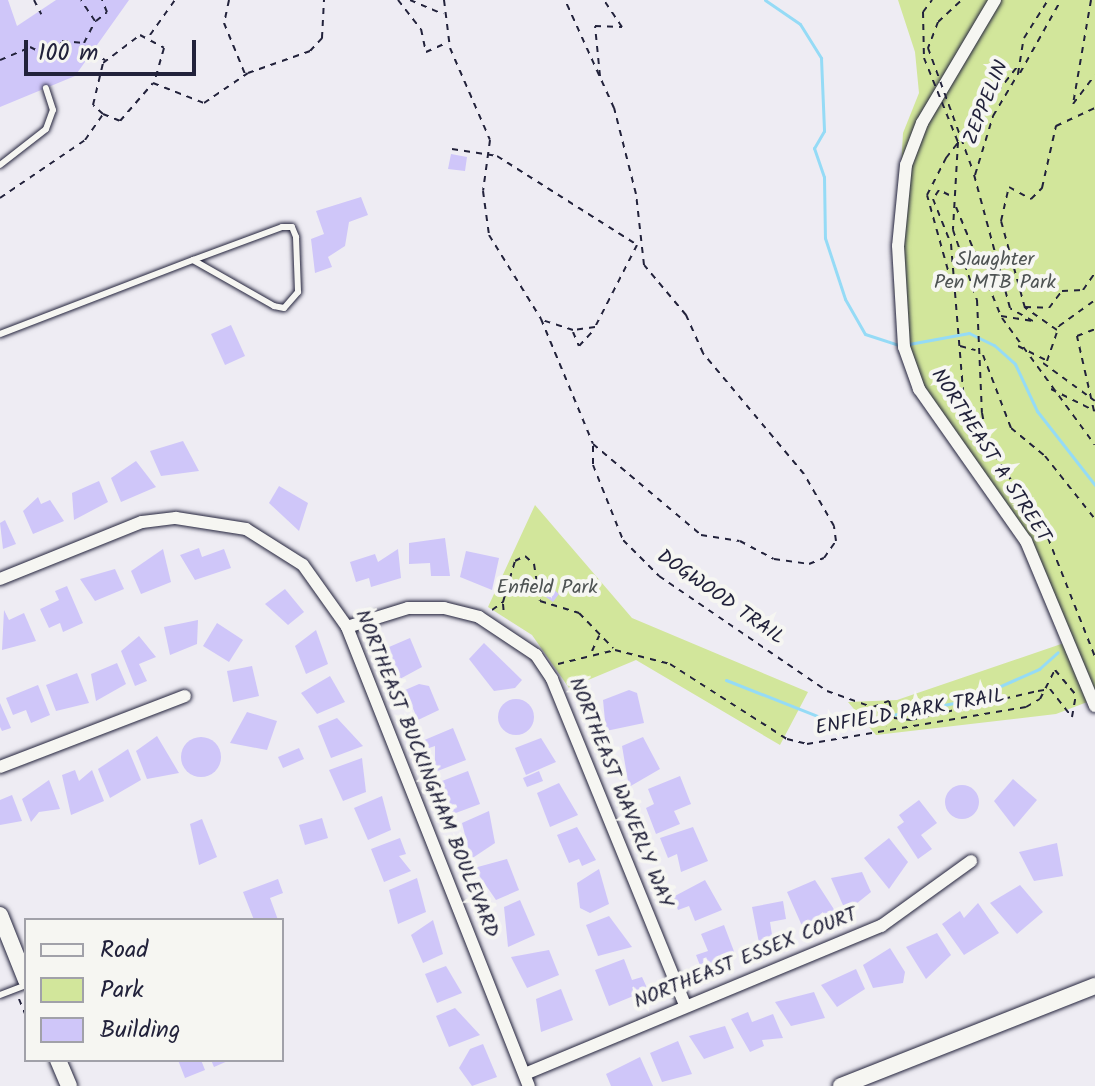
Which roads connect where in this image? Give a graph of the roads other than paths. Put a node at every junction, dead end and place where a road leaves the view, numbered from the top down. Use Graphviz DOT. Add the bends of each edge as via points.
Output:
graph roads {
  1 [pos="995,0"];
  2 [pos="46,88"];
  3 [pos="0,165"];
  4 [pos="193,260"];
  5 [pos="0,334"];
  6 [pos="0,579"];
  7 [pos="347,627"];
  8 [pos="185,696"];
  9 [pos="1095,706"];
  10 [pos="0,767"];
  11 [pos="971,861"];
  12 [pos="0,915"];
  13 [pos="24,977"];
  14 [pos="24,983"];
  15 [pos="1095,986"];
  16 [pos="0,995"];
  17 [pos="685,1005"];
  18 [pos="59,1062"];
  19 [pos="527,1080"];
  20 [pos="69,1086"];
  21 [pos="841,1086"];
  1 -- 9 [label="street, NORTHEAST A STREET" via="922,123 906,165 898,246 904,347 919,389 1026,541"];
  2 -- 3 [label="lane" via="53,110 46,129"];
  4 -- 4 [label="lane" via="292,227 298,292 284,308 274,306"];
  4 -- 5 [label="lane"];
  6 -- 7 [label="street, NORTHEAST BUCKINGHAM BOULEVARD" via="142,522 208,519 278,544 303,565"];
  7 -- 17 [label="street, NORTHEAST WAVERLY WAY" via="408,608 444,608 512,634 546,669"];
  7 -- 19 [label="street, NORTHEAST BUCKINGHAM BOULEVARD"];
  8 -- 10 [label="street"];
  11 -- 17 [label="street, NORTHEAST ESSEX COURT" via="881,926"];
  12 -- 13 [label="street"];
  14 -- 16 [label="lane"];
  15 -- 21 [label="street"];
  17 -- 19 [label="street, NORTHEAST ESSEX COURT"];
  18 -- 20 [label="street"];
}
